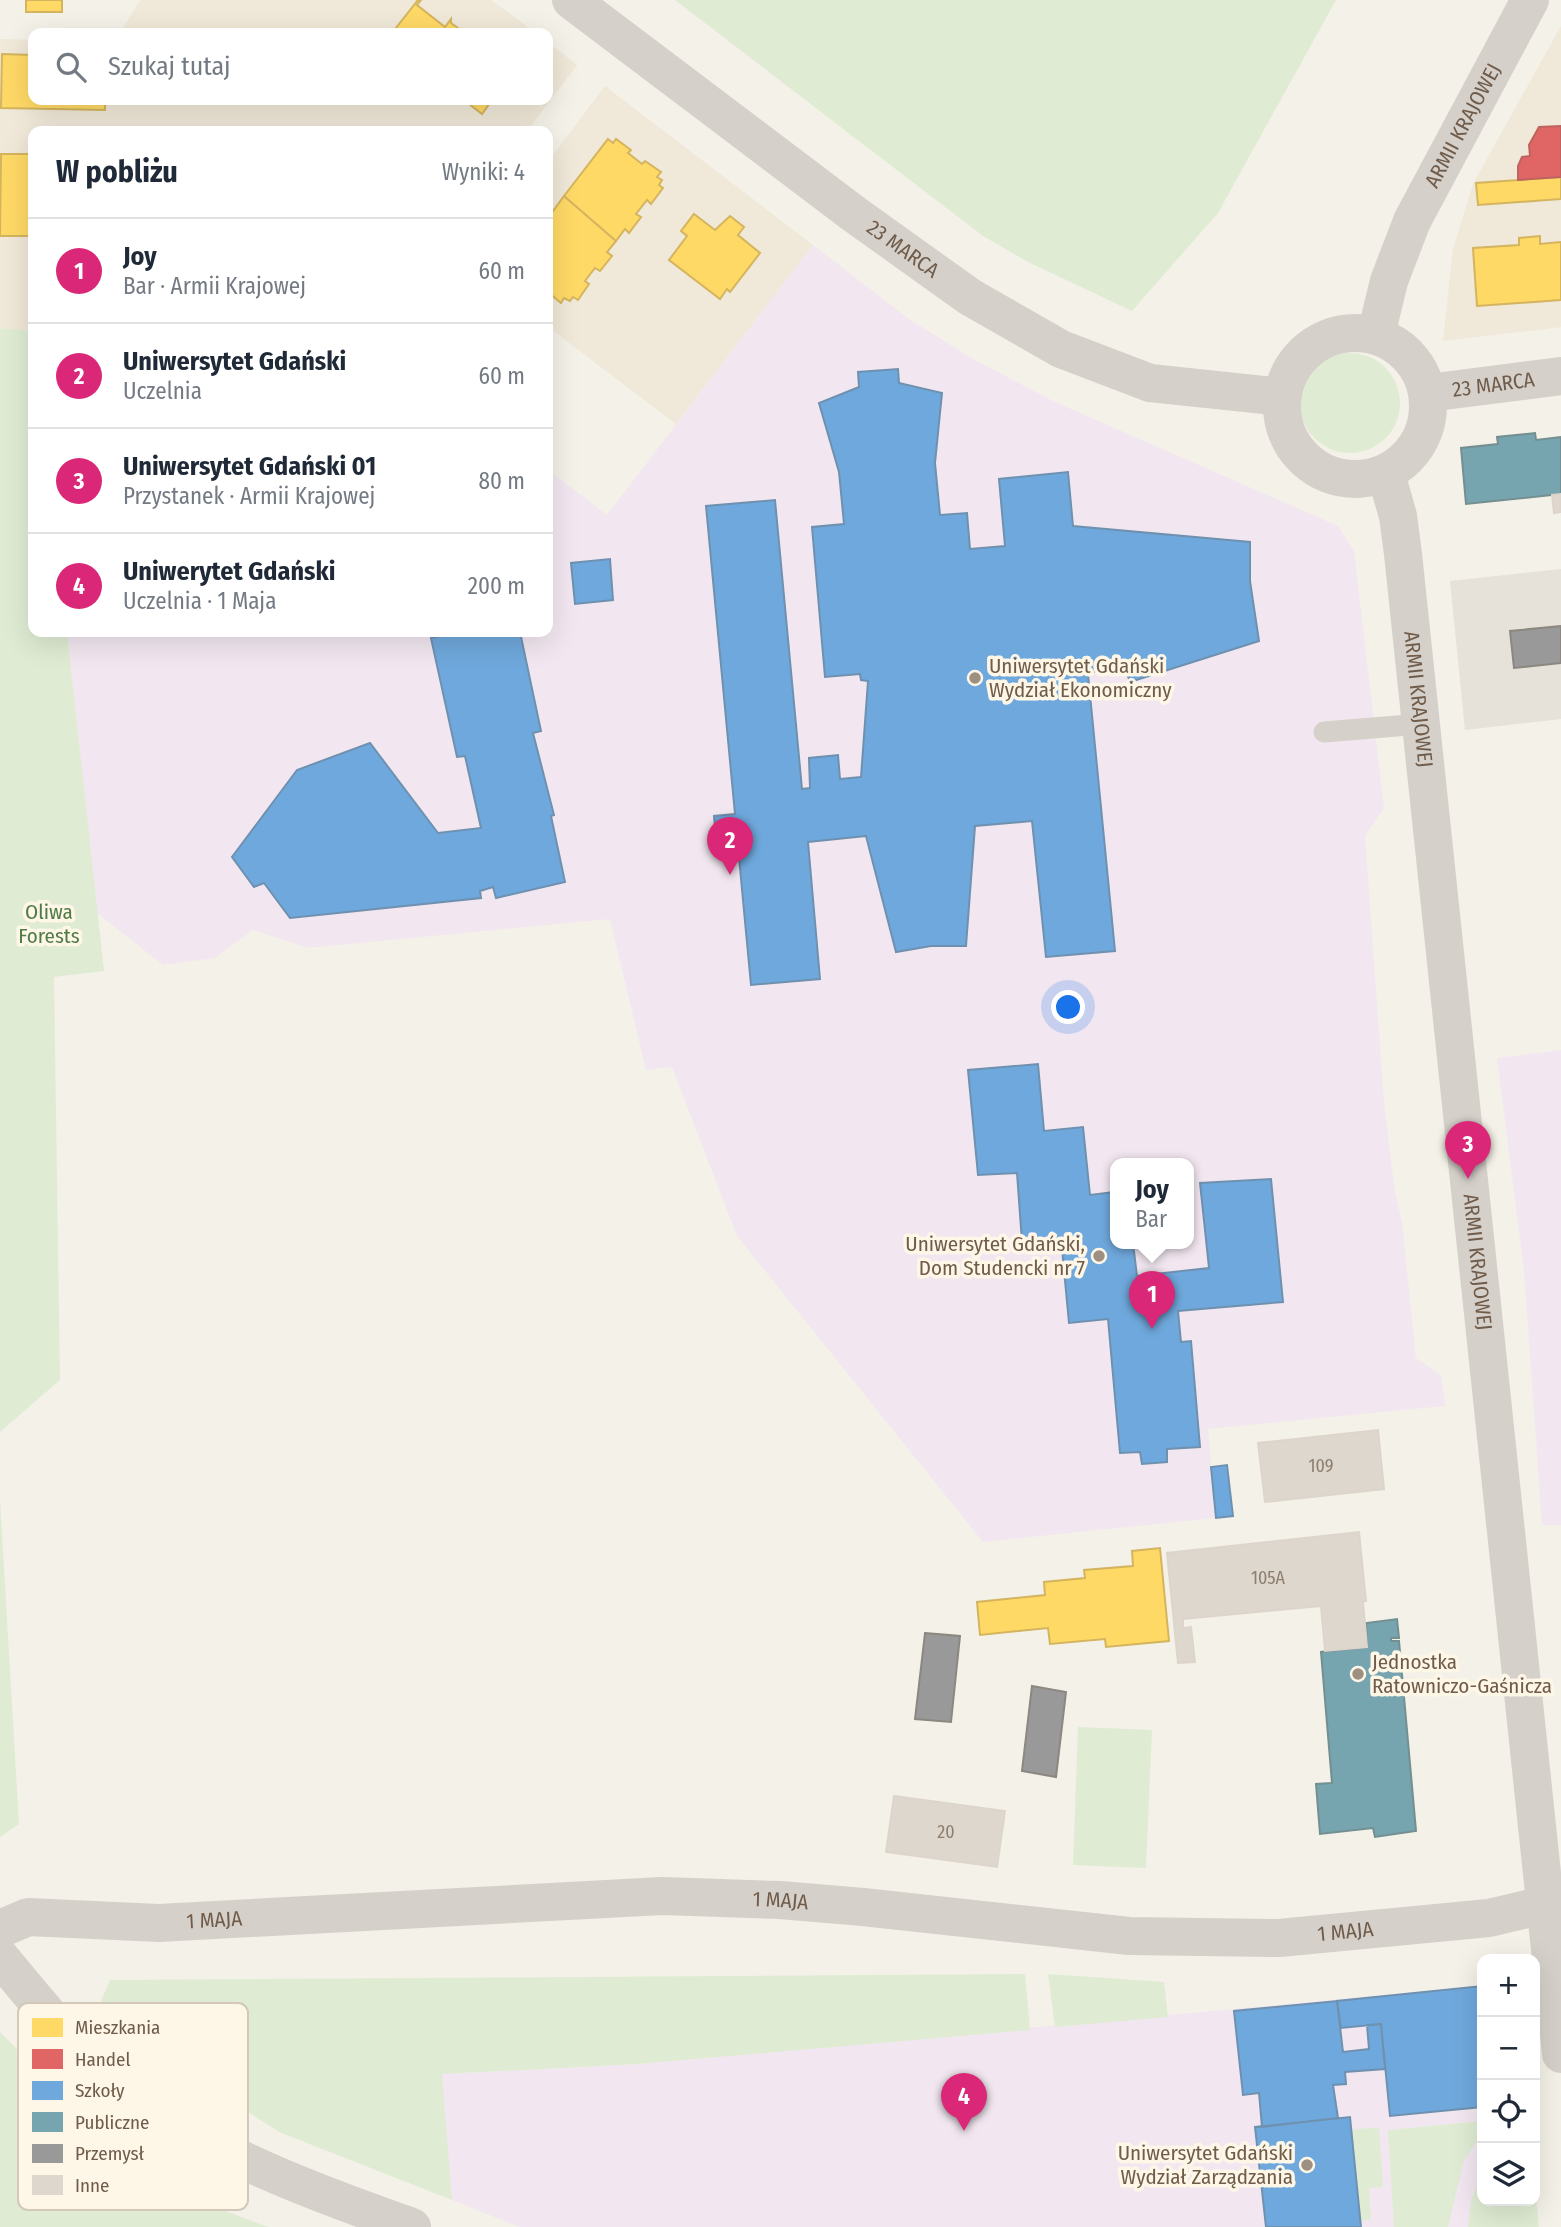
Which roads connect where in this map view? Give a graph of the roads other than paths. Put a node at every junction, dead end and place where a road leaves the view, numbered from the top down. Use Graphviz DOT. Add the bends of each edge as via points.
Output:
graph roads {
  1 [pos="571,0"];
  2 [pos="1530,0"];
  3 [pos="1376,335"];
  4 [pos="1561,376"];
  5 [pos="1428,393"];
  6 [pos="1282,397"];
  7 [pos="1386,474"];
  8 [pos="1420,724"];
  9 [pos="1324,732"];
  10 [pos="1553,1903"];
  11 [pos="0,1929"];
  12 [pos="0,1957"];
  13 [pos="38,2003"];
  14 [pos="1561,2054"];
  15 [pos="248,2162"];
  16 [pos="412,2227"];
  1 -- 6 [label="street, 23 MARCA" via="970,297 1060,349 1150,383"];
  2 -- 3 [label="street, ARMII KRAJOWEJ" via="1412,220 1389,281"];
  3 -- 5 [label="street" via="1410,357"];
  3 -- 6 [label="street" via="1350,332 1304,352 1289,373"];
  4 -- 5 [label="street, 23 MARCA"];
  5 -- 7 [label="street" via="1429,413 1415,449"];
  6 -- 7 [label="street" via="1282,419 1290,441 1312,465 1342,479"];
  7 -- 8 [label="street, ARMII KRAJOWEJ" via="1398,516"];
  8 -- 9 [label="lane"];
  8 -- 10 [label="street, ARMII KRAJOWEJ"];
  10 -- 11 [label="street, 1 MAJA" via="1489,1919 1279,1938 1129,1936 851,1906 662,1896 159,1923 28,1917"];
  10 -- 14 [label="street, ARMII KRAJOWEJ"];
  12 -- 13 [label="street"];
  15 -- 16 [label="street"];
}
